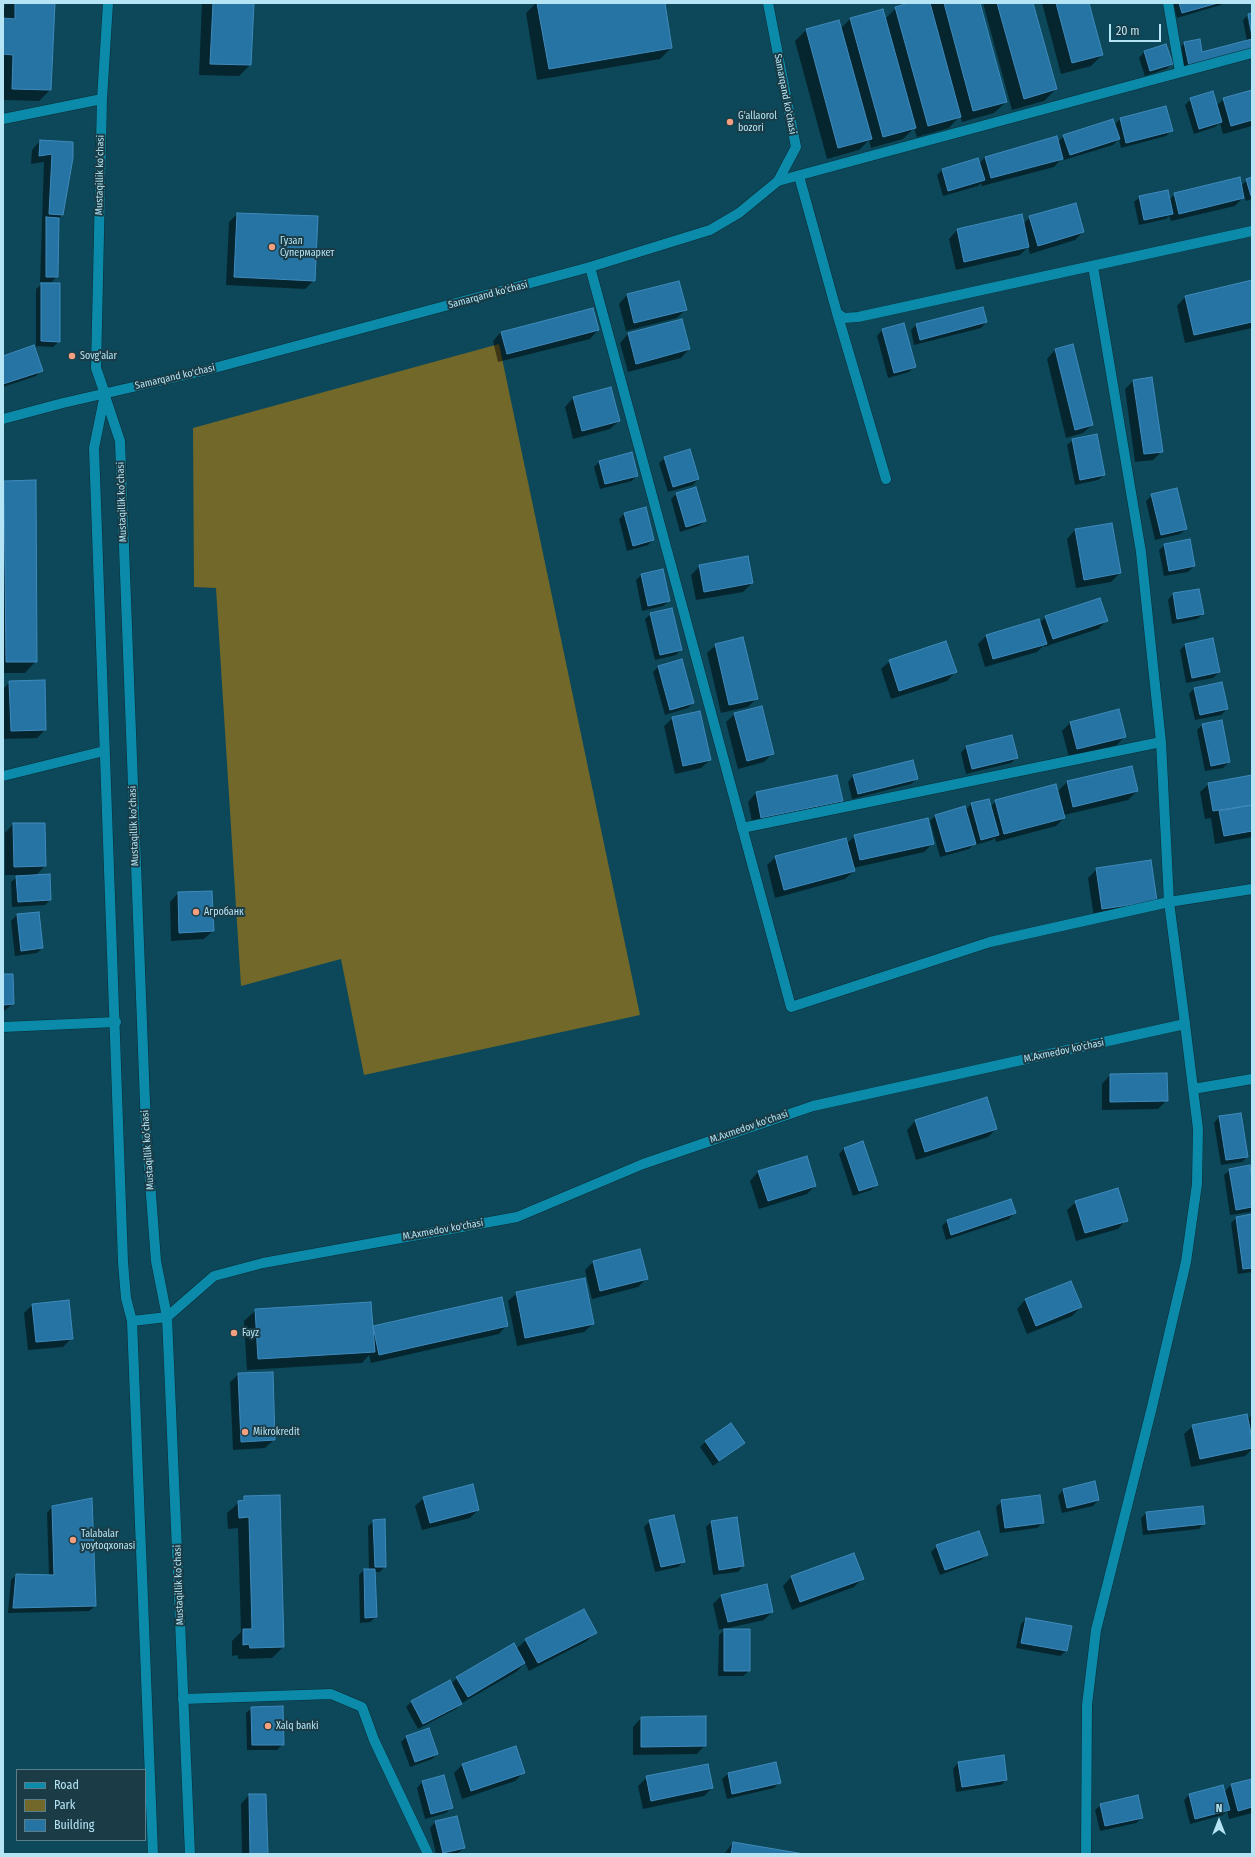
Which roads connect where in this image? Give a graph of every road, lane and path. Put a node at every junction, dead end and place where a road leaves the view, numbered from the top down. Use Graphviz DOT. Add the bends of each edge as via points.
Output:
graph roads {
  1 [pos="108,3"];
  2 [pos="768,3"];
  3 [pos="1168,3"];
  4 [pos="1252,53"];
  5 [pos="1180,72"];
  6 [pos="102,99"];
  7 [pos="3,119"];
  8 [pos="799,176"];
  9 [pos="778,181"];
  10 [pos="1252,231"];
  11 [pos="1093,266"];
  12 [pos="590,267"];
  13 [pos="837,312"];
  14 [pos="105,394"];
  15 [pos="3,419"];
  16 [pos="886,480"];
  17 [pos="1161,742"];
  18 [pos="104,751"];
  19 [pos="3,776"];
  20 [pos="742,828"];
  21 [pos="1252,889"];
  22 [pos="1169,902"];
  23 [pos="116,1022"];
  24 [pos="1185,1024"];
  25 [pos="3,1026"];
  26 [pos="1252,1079"];
  27 [pos="1193,1089"];
  28 [pos="167,1316"];
  29 [pos="132,1321"];
  30 [pos="183,1699"];
  31 [pos="153,1854"];
  32 [pos="190,1854"];
  33 [pos="428,1854"];
  34 [pos="1086,1854"];
  1 -- 6 [label="street, Mustaqillik ko’chasi"];
  2 -- 9 [label="street, Samarqand ko'chasi" via="796,147"];
  3 -- 5 [label="street"];
  4 -- 5 [label="street"];
  5 -- 8 [label="street"];
  6 -- 7 [label="street"];
  6 -- 14 [label="street, Mustaqillik ko’chasi" via="96,368"];
  8 -- 9 [label="street"];
  8 -- 13 [label="street"];
  9 -- 12 [label="street, Samarqand ko'chasi" via="739,213 710,230"];
  10 -- 11 [label="street"];
  11 -- 13 [label="street" via="858,317 844,318"];
  11 -- 17 [label="street" via="1141,552"];
  12 -- 14 [label="street, Samarqand ko'chasi" via="203,371"];
  12 -- 20 [label="street"];
  13 -- 16 [label="street"];
  14 -- 15 [label="street, Samarqand ko'chasi"];
  14 -- 18 [label="street" via="94,448"];
  14 -- 28 [label="street, Mustaqillik ko’chasi" via="120,442 146,1128 156,1261"];
  17 -- 20 [label="street"];
  17 -- 22 [label="street"];
  18 -- 19 [label="street"];
  18 -- 23 [label="street"];
  20 -- 22 [label="street" via="791,1007 990,942"];
  21 -- 22 [label="street"];
  22 -- 24 [label="street"];
  23 -- 25 [label="street"];
  23 -- 29 [label="street" via="123,1262 126,1298"];
  24 -- 27 [label="street"];
  24 -- 28 [label="street, M.Axmedov ko'chasi" via="813,1106 642,1164 517,1217 263,1263 214,1276"];
  26 -- 27 [label="street"];
  27 -- 34 [label="street" via="1198,1129 1197,1184 1186,1262 1096,1630 1087,1705"];
  28 -- 29 [label="street"];
  28 -- 30 [label="street, Mustaqillik ko’chasi"];
  29 -- 31 [label="street"];
  30 -- 32 [label="street, Mustaqillik ko’chasi"];
  30 -- 33 [label="street" via="331,1694 362,1707 374,1740"];
}
